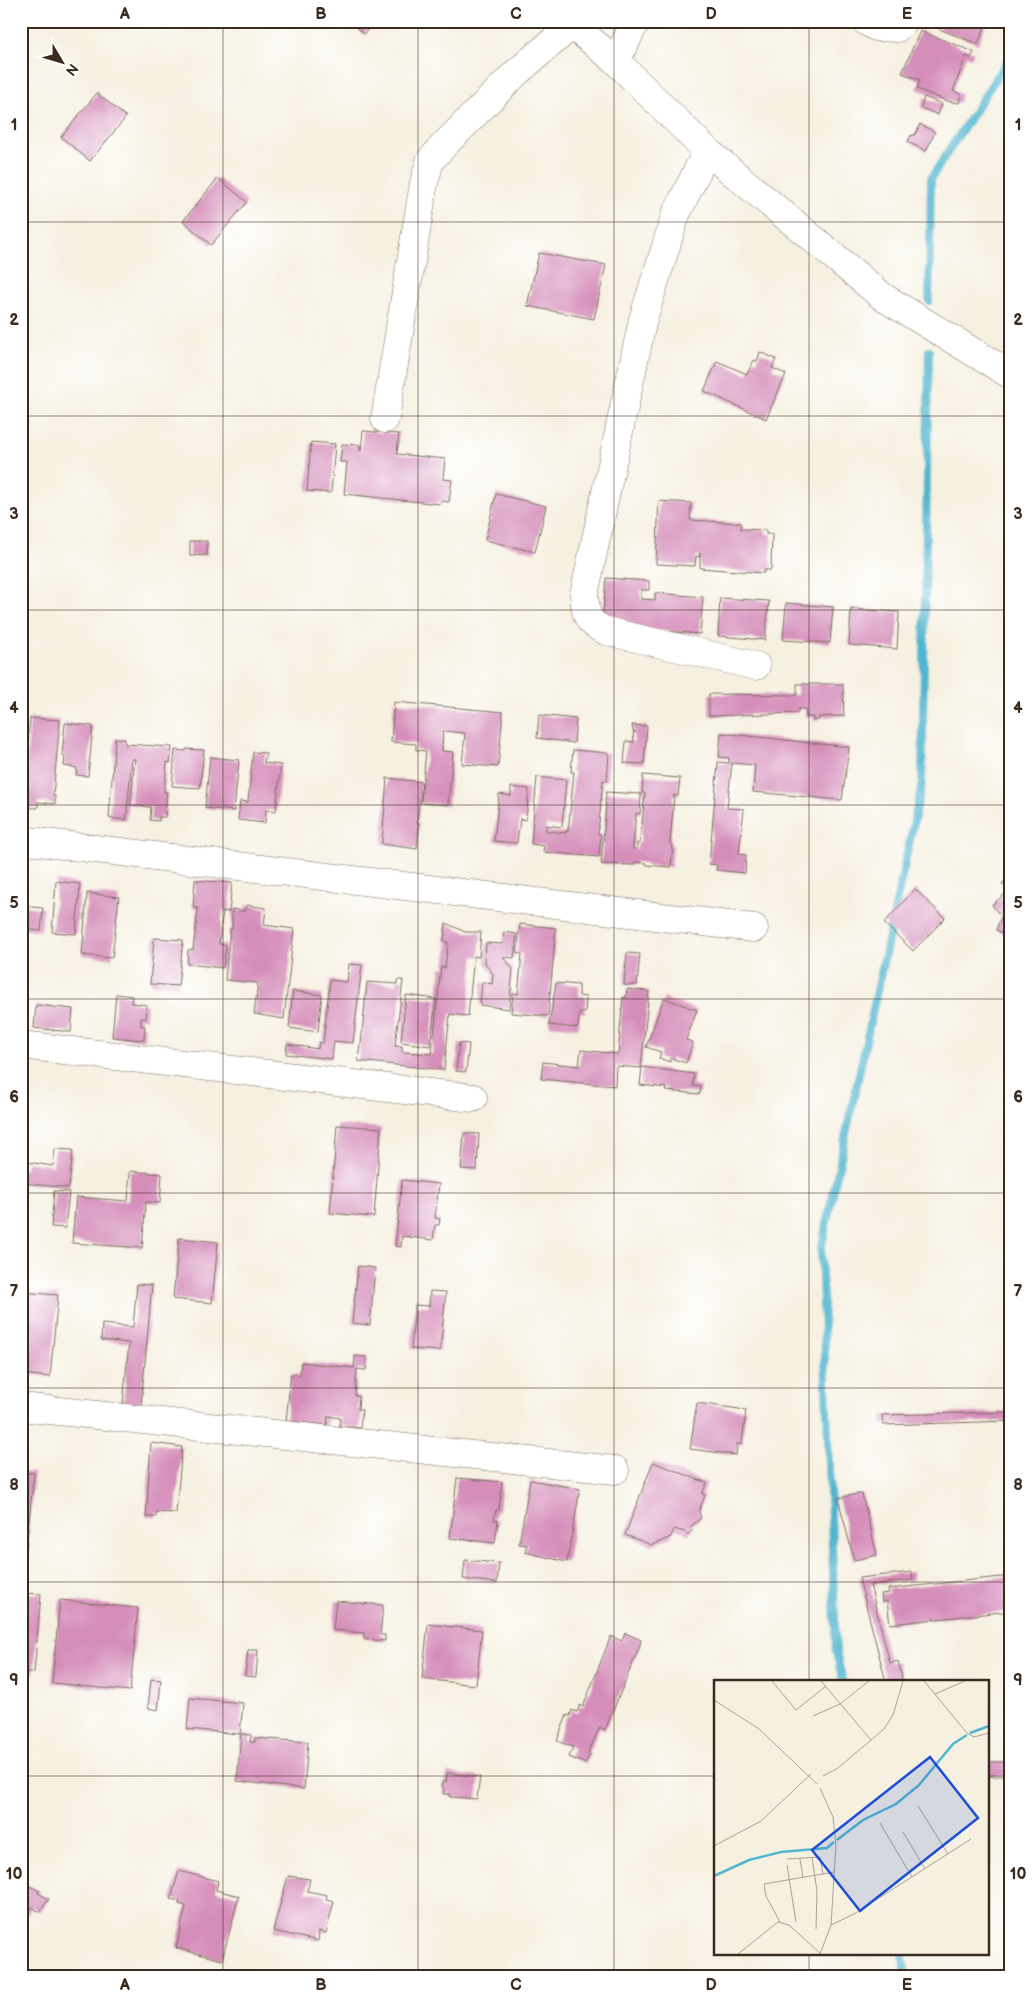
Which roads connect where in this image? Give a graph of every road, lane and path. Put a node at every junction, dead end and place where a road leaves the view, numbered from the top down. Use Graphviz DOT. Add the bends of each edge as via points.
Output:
graph roads {
  1 [pos="636,21"];
  2 [pos="865,21"];
  3 [pos="904,21"];
  4 [pos="570,23"];
  5 [pos="616,61"];
  6 [pos="707,151"];
  7 [pos="1011,375"];
  8 [pos="385,419"];
  9 [pos="756,666"];
  10 [pos="21,840"];
  11 [pos="754,928"];
  12 [pos="21,1045"];
  13 [pos="473,1098"];
  14 [pos="21,1407"];
  15 [pos="615,1470"];
  1 -- 5 [label="street"];
  2 -- 3 [label="street" via="876,27 897,28"];
  4 -- 5 [label="street"];
  4 -- 8 [label="street" via="430,161"];
  5 -- 6 [label="street"];
  6 -- 7 [label="street" via="883,297"];
  6 -- 9 [label="street" via="676,214 642,319 584,595 592,625 606,631"];
  10 -- 11 [label="street"];
  12 -- 13 [label="street"];
  14 -- 15 [label="street"];
}
